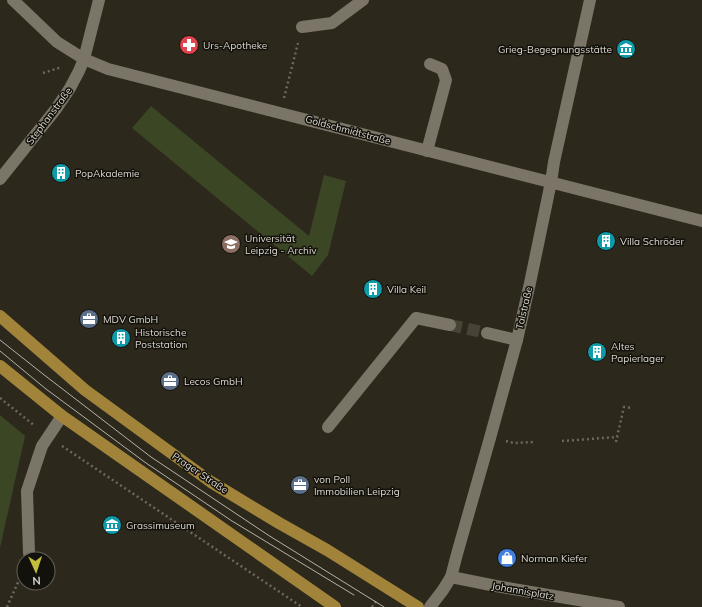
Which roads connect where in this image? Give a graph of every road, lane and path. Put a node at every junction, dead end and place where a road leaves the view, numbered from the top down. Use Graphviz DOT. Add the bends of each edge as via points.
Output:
graph roads {
  1 [pos="13,0"];
  2 [pos="99,0"];
  3 [pos="363,0"];
  4 [pos="590,0"];
  5 [pos="302,27"];
  6 [pos="297,46"];
  7 [pos="84,59"];
  8 [pos="430,64"];
  9 [pos="287,86"];
  10 [pos="427,151"];
  11 [pos="0,179"];
  12 [pos="551,182"];
  13 [pos="702,221"];
  14 [pos="0,316"];
  15 [pos="450,325"];
  16 [pos="487,333"];
  17 [pos="517,340"];
  18 [pos="0,366"];
  19 [pos="0,398"];
  20 [pos="633,408"];
  21 [pos="62,416"];
  22 [pos="328,427"];
  23 [pos="48,437"];
  24 [pos="617,437"];
  25 [pos="562,440"];
  26 [pos="535,442"];
  27 [pos="616,442"];
  28 [pos="514,443"];
  29 [pos="29,551"];
  30 [pos="451,577"];
  31 [pos="16,586"];
  32 [pos="7,607"];
  33 [pos="302,607"];
  34 [pos="335,607"];
  35 [pos="418,607"];
  36 [pos="430,607"];
  37 [pos="619,607"];
  1 -- 7 [label="street, Goldschmidtstraße" via="57,42"];
  2 -- 7 [label="street, Stephanstraße"];
  3 -- 5 [label="street" via="332,23"];
  4 -- 12 [label="street, Talstraße"];
  6 -- 9 [label="path"];
  7 -- 10 [label="street, Goldschmidtstraße" via="108,69"];
  7 -- 11 [label="street, Stephanstraße" via="63,99"];
  8 -- 10 [label="street" via="442,69 446,80"];
  10 -- 12 [label="street, Goldschmidtstraße"];
  12 -- 13 [label="street, Goldschmidtstraße"];
  12 -- 17 [label="street, Talstraße"];
  14 -- 35 [label="main road, Prager Straße" via="85,390 211,482"];
  15 -- 22 [label="street" via="416,318"];
  16 -- 17 [label="street"];
  17 -- 30 [label="street, Talstraße"];
  18 -- 21 [label="main road"];
  19 -- 23 [label="path"];
  20 -- 24 [label="path" via="624,407"];
  21 -- 23 [label="street"];
  21 -- 34 [label="main road"];
  23 -- 29 [label="street" via="42,446 27,491"];
  23 -- 33 [label="path"];
  24 -- 25 [label="path"];
  24 -- 27 [label="path"];
  26 -- 28 [label="path"];
  30 -- 36 [label="street, Talstraße"];
  30 -- 37 [label="street, Johannisplatz"];
  31 -- 32 [label="path"];
}
